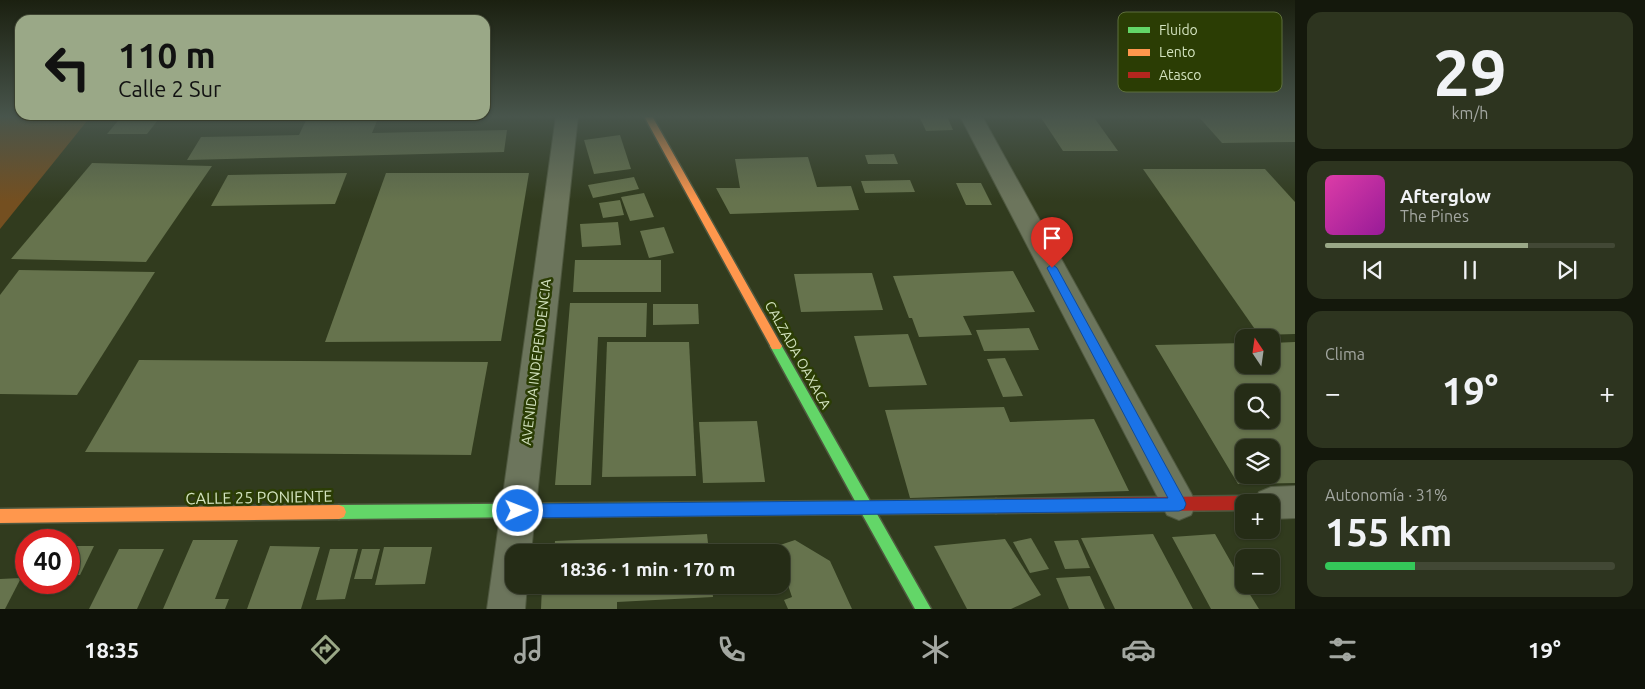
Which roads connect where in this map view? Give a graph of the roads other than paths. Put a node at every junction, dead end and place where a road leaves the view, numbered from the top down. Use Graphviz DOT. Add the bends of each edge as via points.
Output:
graph roads {
  1 [pos="563,144"];
  2 [pos="664,144"];
  3 [pos="985,144"];
  4 [pos="1295,502"];
  5 [pos="1235,503"];
  6 [pos="1280,503"];
  7 [pos="1179,504"];
  8 [pos="866,507"];
  9 [pos="518,511"];
  10 [pos="0,516"];
  11 [pos="506,609"];
  12 [pos="923,609"];
  1 -- 9 [label="street, AVENIDA INDEPENDENCIA"];
  2 -- 8 [label="street, CALZADA OAXACA"];
  3 -- 7 [label="street"];
  4 -- 6 [label="street"];
  5 -- 7 [label="street, CALLE 25 PONIENTE"];
  7 -- 8 [label="street, CALLE 25 PONIENTE"];
  8 -- 9 [label="street, CALLE 25 PONIENTE"];
  8 -- 12 [label="street, CALZADA OAXACA"];
  9 -- 10 [label="street, CALLE 25 PONIENTE"];
  9 -- 11 [label="street, AVENIDA INDEPENDENCIA"];
}
